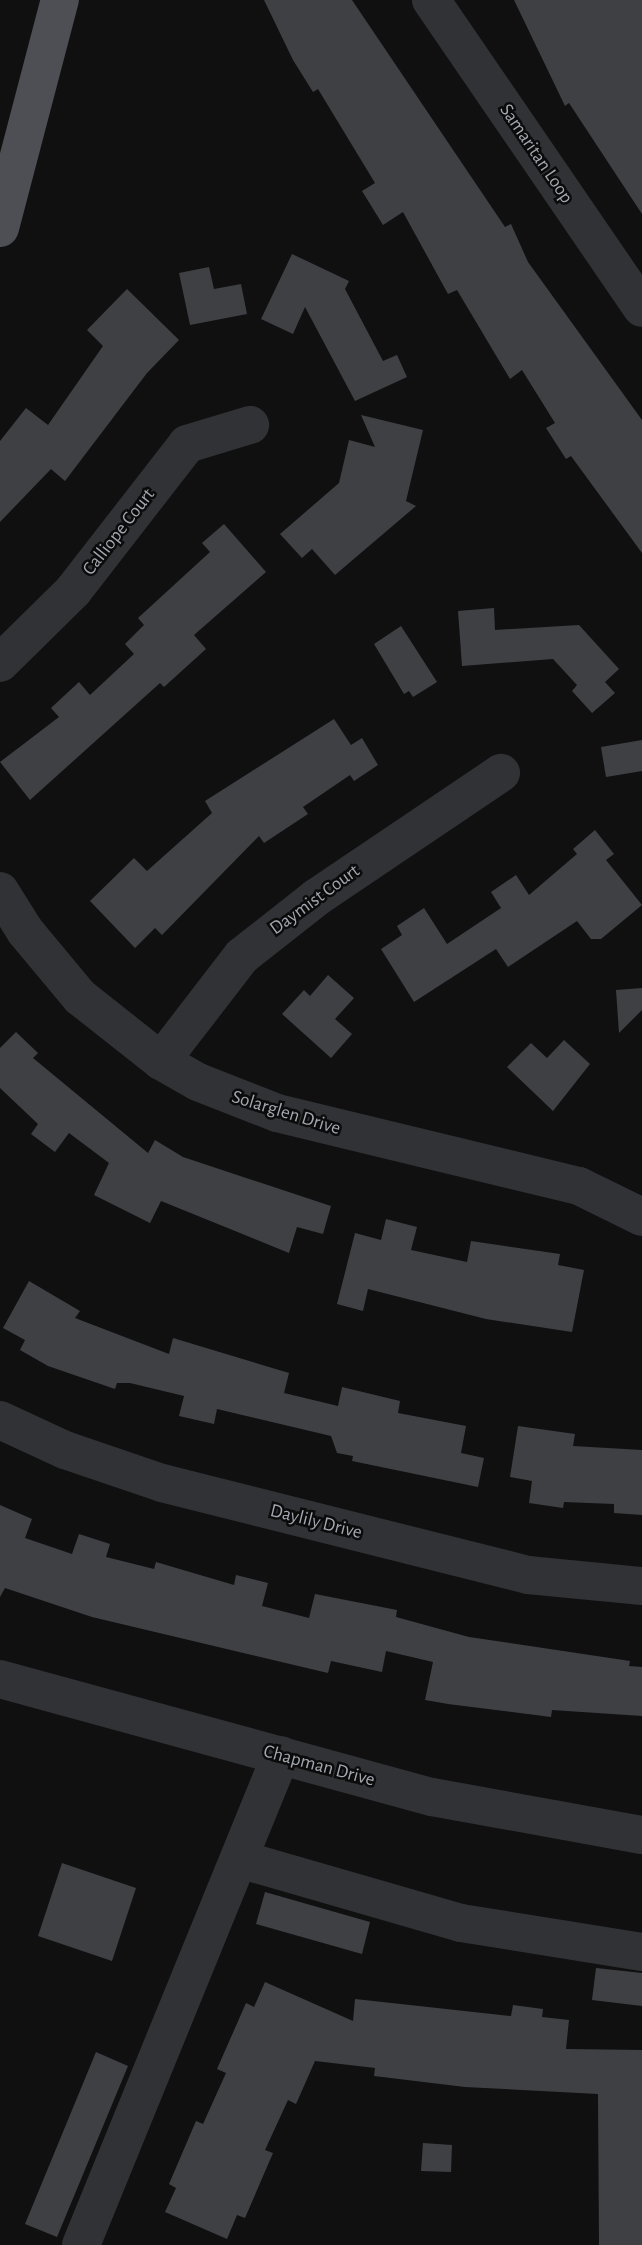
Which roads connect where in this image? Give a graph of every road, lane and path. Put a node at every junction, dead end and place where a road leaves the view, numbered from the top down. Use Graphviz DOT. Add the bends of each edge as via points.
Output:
graph roads {
  1 [pos="60,0"];
  2 [pos="430,0"];
  3 [pos="0,228"];
  4 [pos="642,308"];
  5 [pos="250,425"];
  6 [pos="0,663"];
  7 [pos="501,773"];
  8 [pos="0,891"];
  9 [pos="161,1061"];
  10 [pos="638,1206"];
  11 [pos="0,1420"];
  12 [pos="642,1586"];
  13 [pos="0,1679"];
  14 [pos="281,1755"];
  15 [pos="642,1835"];
  16 [pos="239,1859"];
  17 [pos="642,1952"];
  18 [pos="80,2245"];
  1 -- 3 [label="main road"];
  2 -- 4 [label="street, Samaritan Loop"];
  5 -- 6 [label="street, Calliope Court" via="187,444 73,592"];
  7 -- 9 [label="street, Daymist Court" via="317,897 242,956"];
  8 -- 9 [label="street, Solarglen Drive" via="25,931 80,997"];
  9 -- 10 [label="street, Solarglen Drive" via="232,1098 277,1113 579,1186"];
  11 -- 12 [label="street, Daylily Drive" via="65,1450 162,1483 528,1574"];
  13 -- 14 [label="street, Chapman Drive"];
  14 -- 15 [label="street, Chapman Drive" via="444,1799"];
  14 -- 16 [label="street"];
  16 -- 17 [label="street" via="461,1923"];
  16 -- 18 [label="street"];
}
